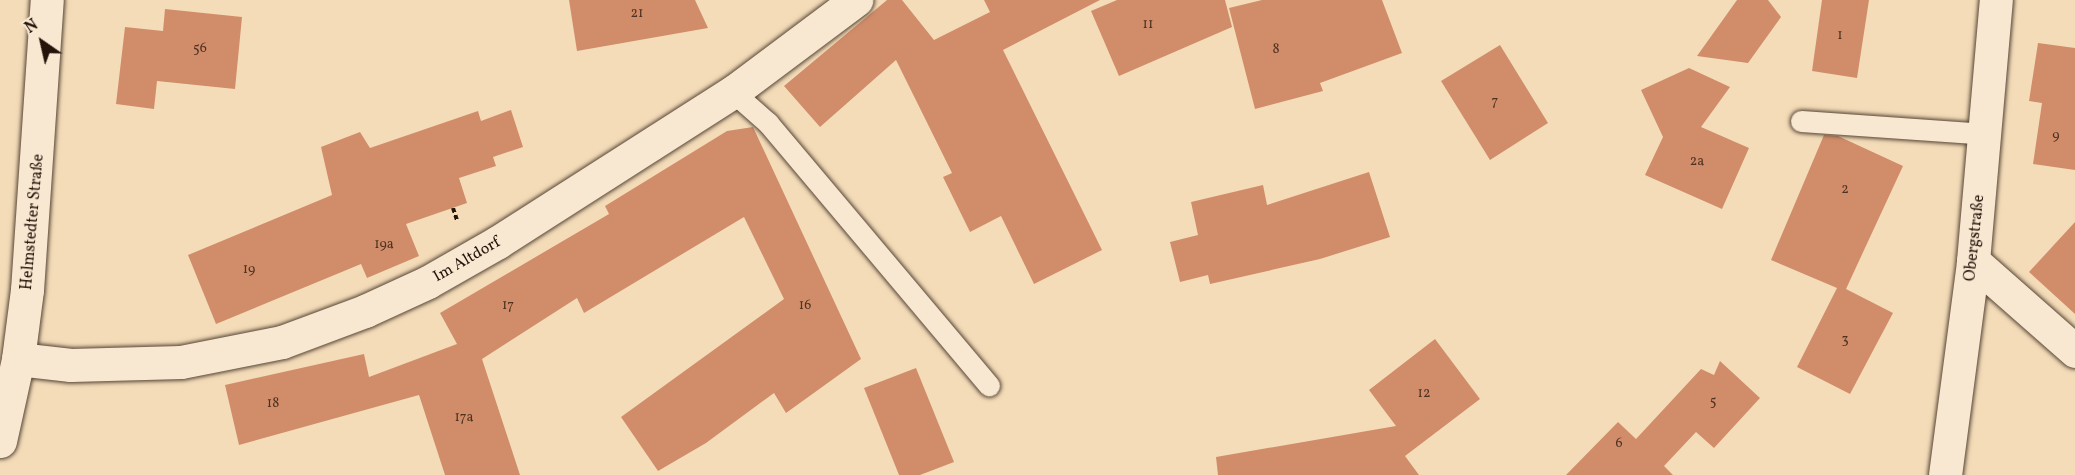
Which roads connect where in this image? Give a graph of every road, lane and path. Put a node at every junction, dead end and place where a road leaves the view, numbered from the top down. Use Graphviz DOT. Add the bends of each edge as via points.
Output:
graph roads {
  1 [pos="47,0"];
  2 [pos="856,0"];
  3 [pos="1996,0"];
  4 [pos="733,92"];
  5 [pos="1801,121"];
  6 [pos="1986,134"];
  7 [pos="1973,261"];
  8 [pos="2075,351"];
  9 [pos="18,359"];
  10 [pos="989,385"];
  11 [pos="0,441"];
  12 [pos="1945,475"];
  1 -- 9 [label="street, Helmstedter Straße" via="34,218"];
  2 -- 4 [label="street, Im Altdorf"];
  3 -- 6 [label="street, Obergstraße"];
  4 -- 9 [label="street, Im Altdorf" via="498,242 365,312 282,342 181,362 71,365"];
  4 -- 10 [label="lane" via="768,123"];
  5 -- 6 [label="lane"];
  6 -- 7 [label="street, Obergstraße"];
  7 -- 8 [label="street"];
  7 -- 12 [label="street, Obergstraße"];
  9 -- 11 [label="street, Helmstedter Straße"];
}
